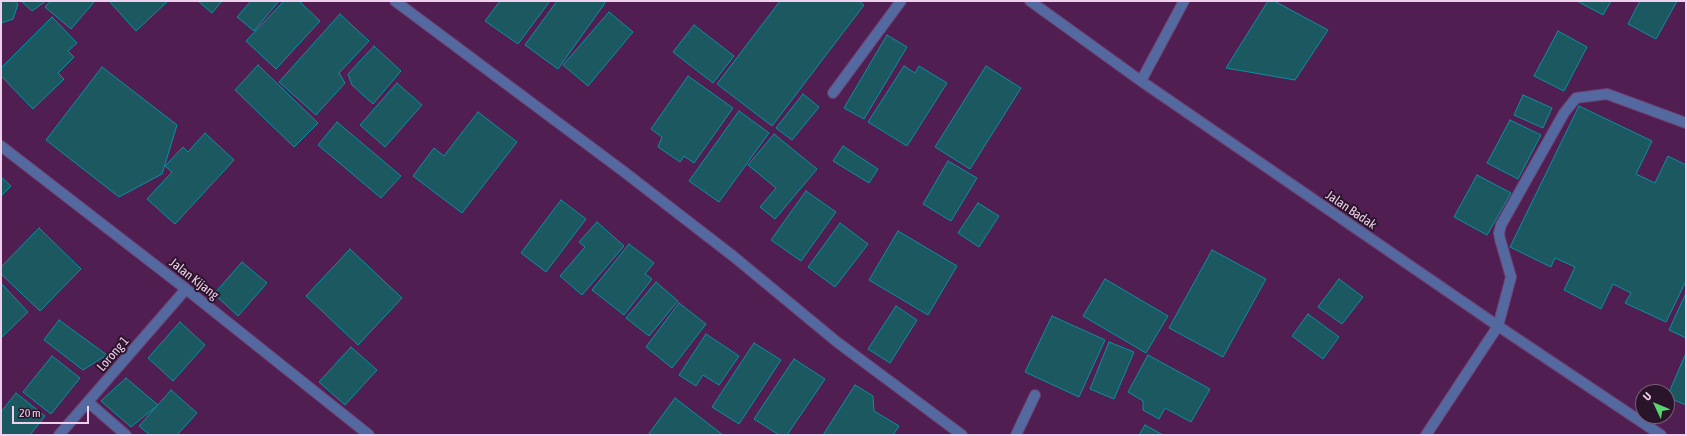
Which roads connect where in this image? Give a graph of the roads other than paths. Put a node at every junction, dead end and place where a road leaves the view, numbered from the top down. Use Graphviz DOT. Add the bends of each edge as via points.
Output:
graph roads {
  1 [pos="395,1"];
  2 [pos="901,1"];
  3 [pos="1184,1"];
  4 [pos="1034,2"];
  5 [pos="1141,81"];
  6 [pos="833,93"];
  7 [pos="1686,123"];
  8 [pos="1,146"];
  9 [pos="186,289"];
  10 [pos="1498,326"];
  11 [pos="1035,395"];
  12 [pos="88,402"];
  13 [pos="1659,434"];
  14 [pos="59,435"];
  15 [pos="126,435"];
  16 [pos="369,435"];
  17 [pos="962,435"];
  18 [pos="1016,435"];
  19 [pos="1426,435"];
  1 -- 17 [label="street" via="624,171 837,342"];
  2 -- 6 [label="street"];
  3 -- 5 [label="street"];
  4 -- 5 [label="street, Jalan Badak"];
  5 -- 10 [label="street, Jalan Badak"];
  7 -- 10 [label="street" via="1607,94 1576,98 1564,113 1500,226 1498,233 1511,277"];
  8 -- 9 [label="street, Jalan Kijang"];
  9 -- 12 [label="street, Lorong 1"];
  9 -- 16 [label="street, Jalan Kijang"];
  10 -- 13 [label="street, Jalan Badak"];
  10 -- 19 [label="street"];
  11 -- 18 [label="street"];
  12 -- 14 [label="street, Lorong 1"];
  12 -- 15 [label="street"];
}
